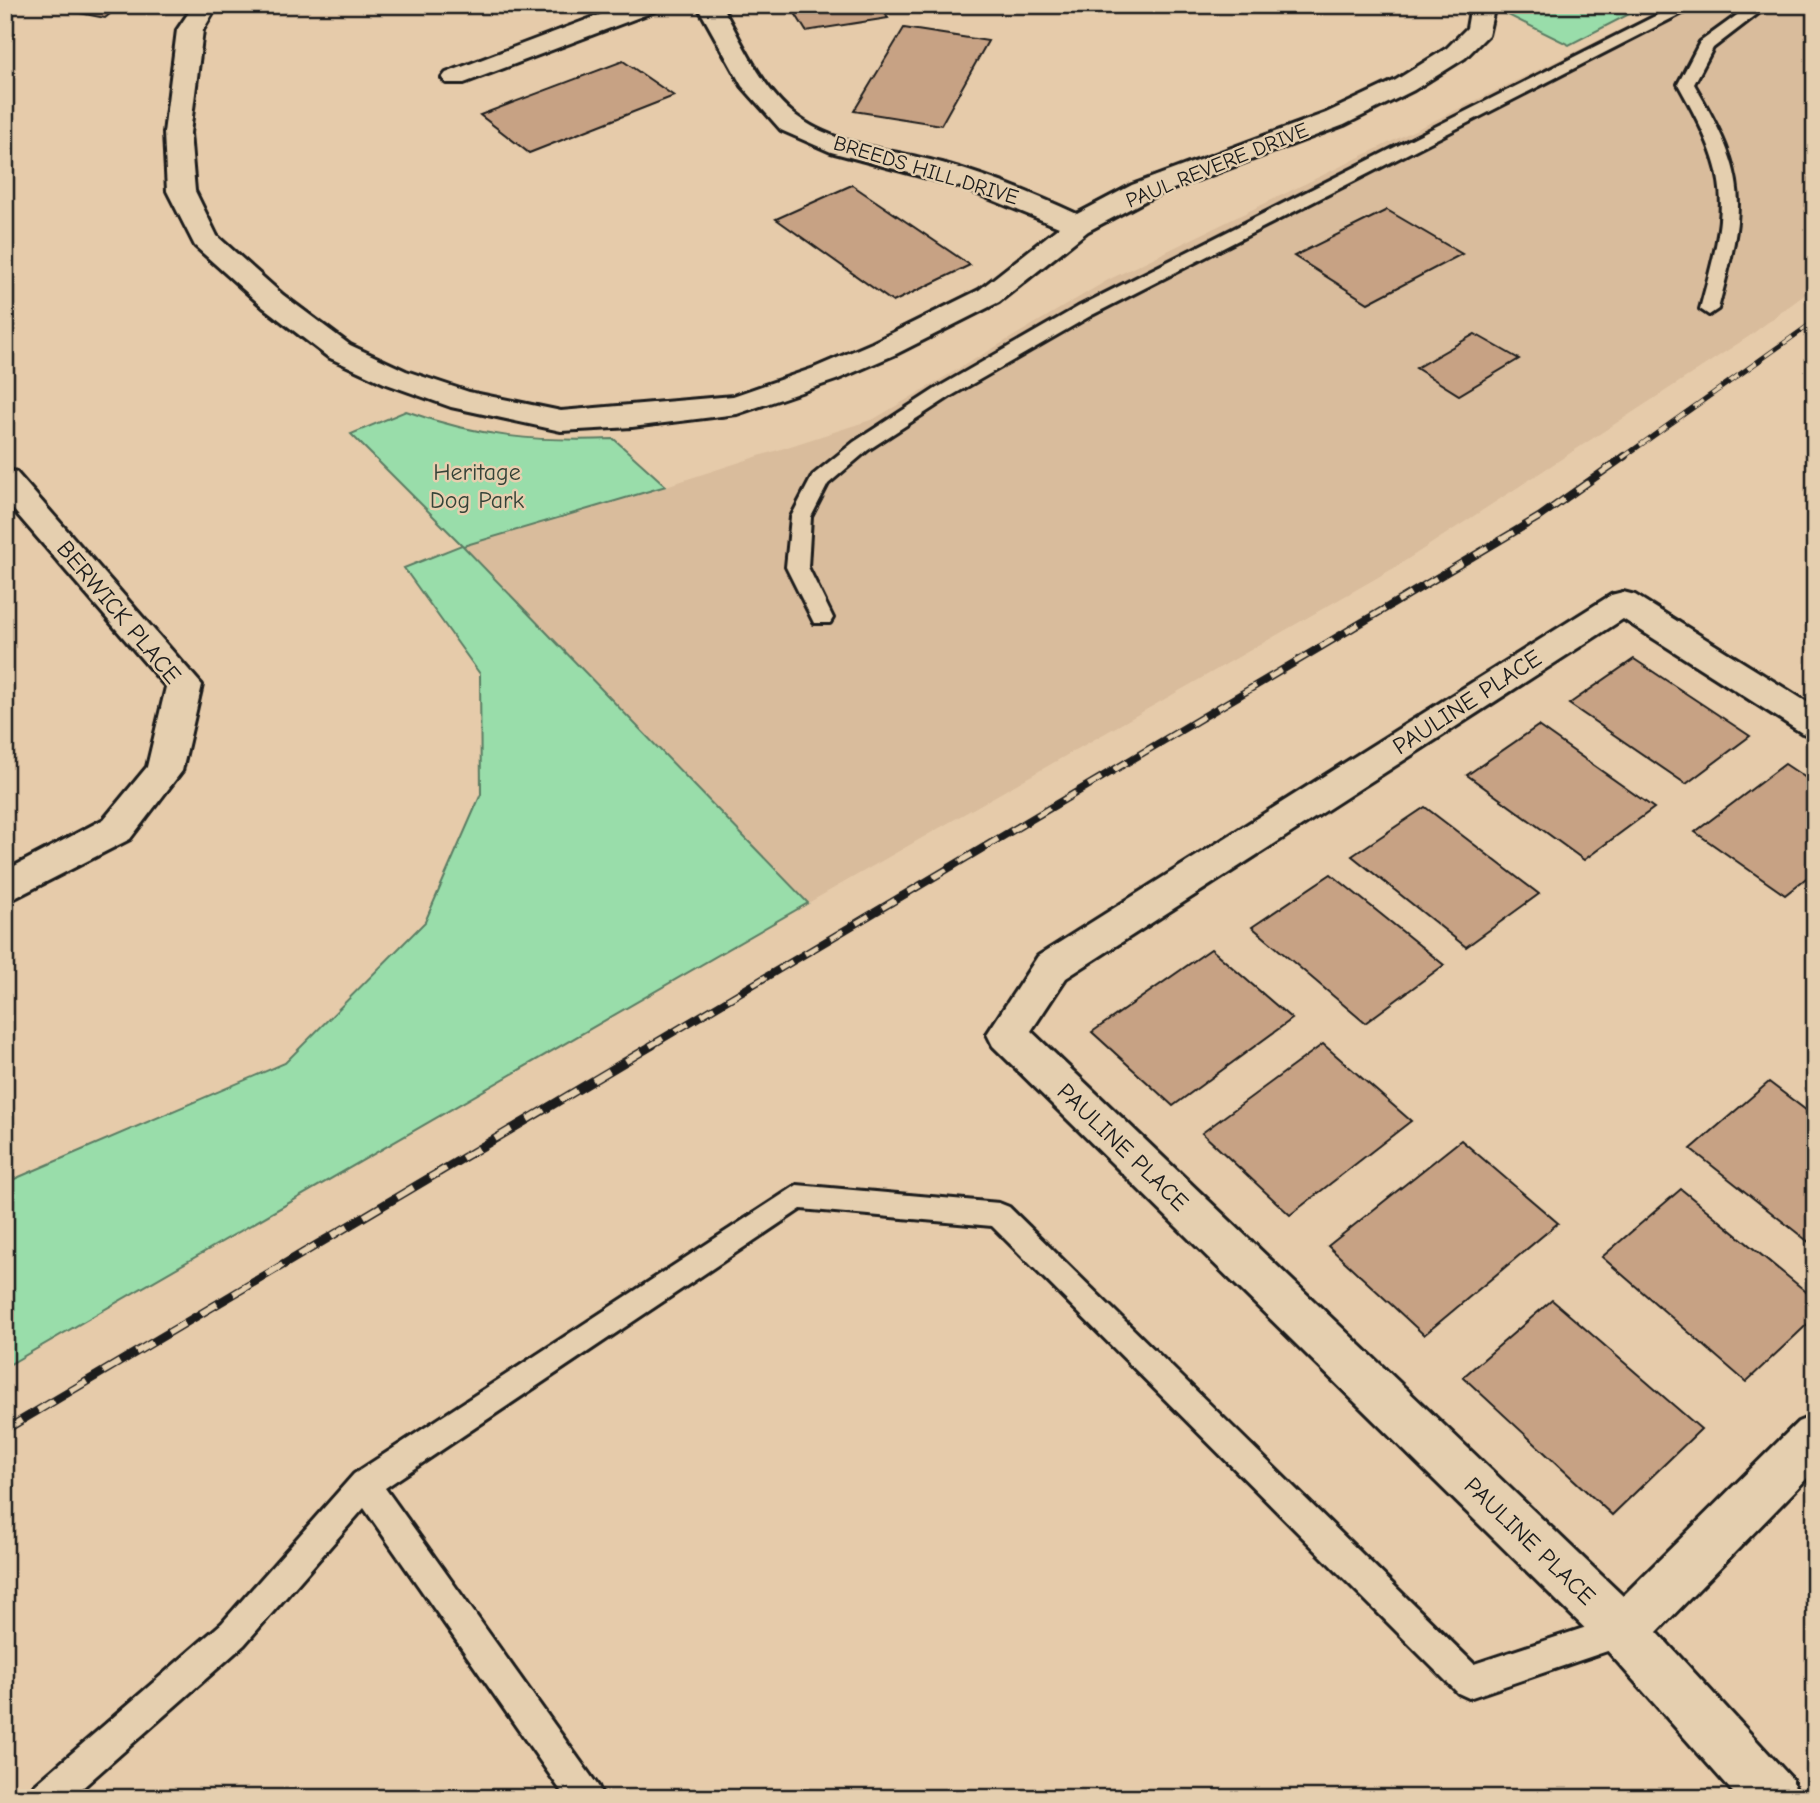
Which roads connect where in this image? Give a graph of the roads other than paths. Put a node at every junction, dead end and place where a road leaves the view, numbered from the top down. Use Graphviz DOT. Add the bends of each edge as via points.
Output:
graph roads {
  1 [pos="206,5"];
  2 [pos="649,5"];
  3 [pos="709,5"];
  4 [pos="1483,5"];
  5 [pos="1690,5"];
  6 [pos="1761,5"];
  7 [pos="455,78"];
  8 [pos="1078,225"];
  9 [pos="1709,309"];
  10 [pos="5,479"];
  11 [pos="822,618"];
  12 [pos="1815,724"];
  13 [pos="5,888"];
  14 [pos="1815,1437"];
  15 [pos="365,1484"];
  16 [pos="1623,1631"];
  17 [pos="46,1798"];
  18 [pos="586,1798"];
  19 [pos="1773,1798"];
  1 -- 8 [label="street, PAUL REVERE DRIVE" via="190,30 177,133 181,191 205,240 273,301 339,351 462,400 561,421 737,405 848,364 989,296"];
  2 -- 7 [label="street"];
  3 -- 8 [label="street, BREEDS HILL DRIVE" via="754,84 790,124 850,150 1016,195"];
  4 -- 8 [label="street, PAUL REVERE DRIVE" via="1479,30 1456,53 1405,85 1335,119 1142,191"];
  5 -- 11 [label="lane" via="1085,311 861,446 820,480 801,517 797,568"];
  6 -- 9 [label="lane" via="1706,45 1686,84 1708,122 1728,174 1729,222"];
  10 -- 13 [label="street, BERWICK PLACE" via="184,685 164,771 117,828"];
  12 -- 16 [label="street, PAULINE PLACE" via="1623,603 1052,967 1007,1034"];
  14 -- 16 [label="street"];
  15 -- 16 [label="lane" via="797,1197 999,1215 1469,1682"];
  15 -- 17 [label="lane" via="233,1634"];
  15 -- 18 [label="lane"];
  16 -- 19 [label="street, PAULINE PLACE"];
}
